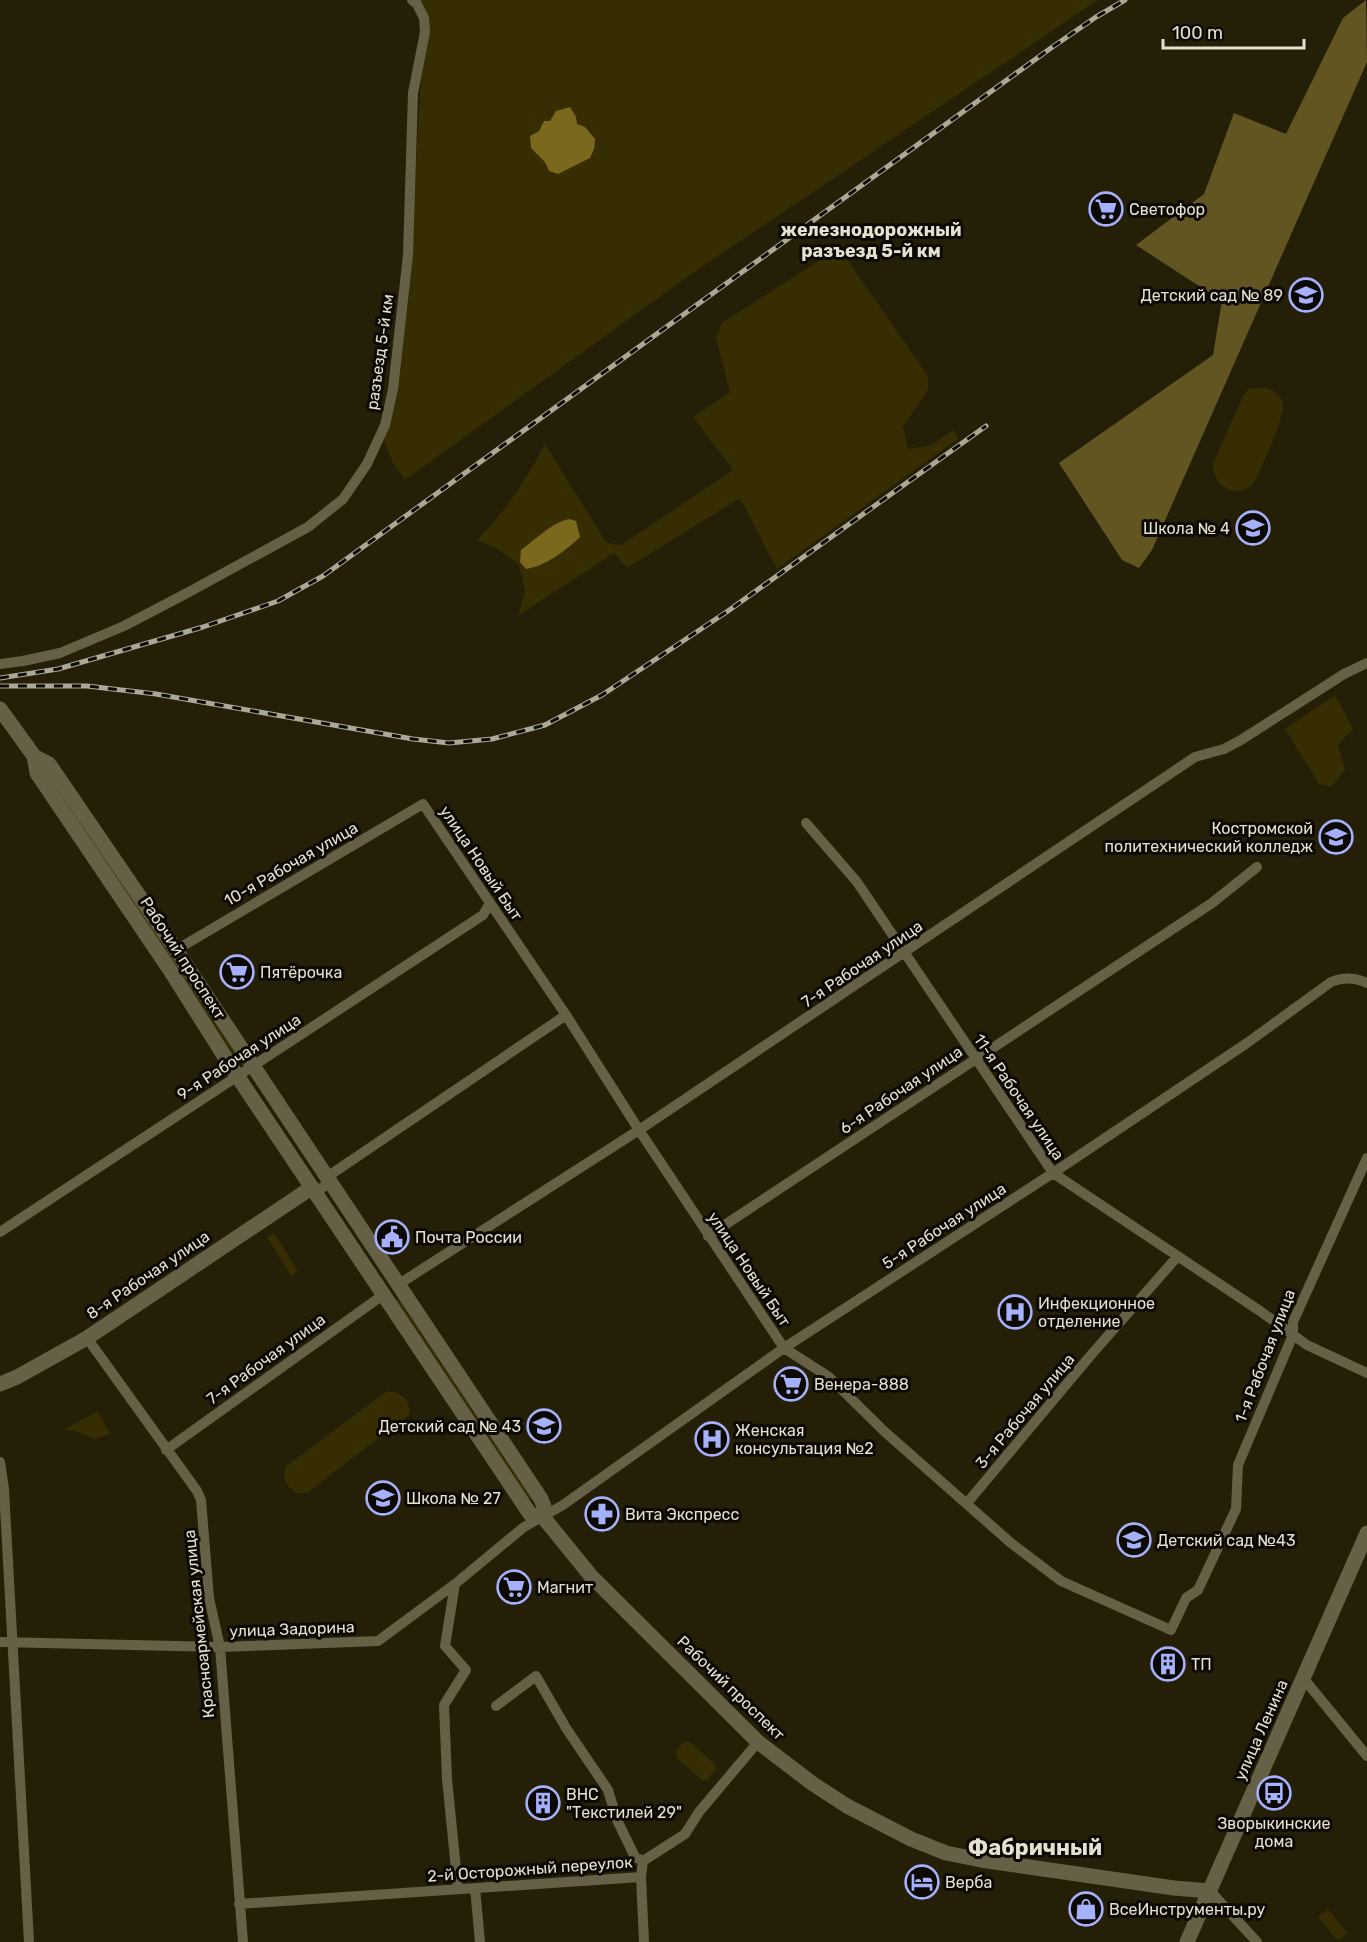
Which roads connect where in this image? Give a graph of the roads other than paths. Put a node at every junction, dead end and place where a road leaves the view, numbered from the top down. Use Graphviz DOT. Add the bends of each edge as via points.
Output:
graph roads {
  1 [pos="412,0"];
  2 [pos="1367,663"];
  3 [pos="0,664"];
  4 [pos="0,709"];
  5 [pos="34,756"];
  6 [pos="423,804"];
  7 [pos="806,823"];
  8 [pos="1257,867"];
  9 [pos="490,903"];
  10 [pos="176,950"];
  11 [pos="904,954"];
  12 [pos="1367,982"];
  13 [pos="566,1015"];
  14 [pos="976,1058"];
  15 [pos="252,1066"];
  16 [pos="237,1076"];
  17 [pos="639,1131"];
  18 [pos="1367,1158"];
  19 [pos="323,1172"];
  20 [pos="1053,1173"];
  21 [pos="308,1183"];
  22 [pos="0,1232"];
  23 [pos="708,1236"];
  24 [pos="1177,1257"];
  25 [pos="399,1284"];
  26 [pos="383,1295"];
  27 [pos="1293,1335"];
  28 [pos="87,1338"];
  29 [pos="784,1348"];
  30 [pos="1367,1373"];
  31 [pos="0,1384"];
  32 [pos="166,1449"];
  33 [pos="0,1462"];
  34 [pos="967,1503"];
  35 [pos="543,1517"];
  36 [pos="1367,1533"];
  37 [pos="455,1584"];
  38 [pos="1171,1630"];
  39 [pos="6,1642"];
  40 [pos="220,1647"];
  41 [pos="1304,1679"];
  42 [pos="496,1706"];
  43 [pos="758,1742"];
  44 [pos="1367,1756"];
  45 [pos="643,1862"];
  46 [pos="641,1877"];
  47 [pos="475,1888"];
  48 [pos="458,1889"];
  49 [pos="1210,1891"];
  50 [pos="239,1904"];
  51 [pos="29,1942"];
  52 [pos="243,1942"];
  53 [pos="480,1942"];
  54 [pos="644,1942"];
  55 [pos="1187,1942"];
  56 [pos="1257,1942"];
  1 -- 3 [label="street, разъезд 5-й км" via="424,18 425,32 413,93 408,255 393,389 385,425 368,464 343,499 308,527 189,592 60,653"];
  2 -- 11 [label="street, 7-я Рабочая улица" via="1241,740 1195,757"];
  4 -- 5 [label="street, Рабочий проспект"];
  5 -- 10 [label="street, Рабочий проспект" via="49,764"];
  5 -- 16 [label="street, Рабочий проспект" via="37,773"];
  6 -- 9 [label="street, улица Новый Быт"];
  6 -- 10 [label="street, 10-я Рабочая улица"];
  7 -- 11 [label="street, 11-я Рабочая улица" via="857,882"];
  8 -- 14 [label="street, 6-я Рабочая улица" via="1212,903"];
  9 -- 13 [label="street, улица Новый Быт"];
  9 -- 15 [label="street, 9-я Рабочая улица" via="483,915"];
  10 -- 15 [label="street, Рабочий проспект"];
  11 -- 14 [label="street, 11-я Рабочая улица"];
  11 -- 17 [label="street, 7-я Рабочая улица"];
  12 -- 20 [label="street, 5-я Рабочая улица" via="1350,978 1331,982"];
  13 -- 17 [label="street, улица Новый Быт"];
  13 -- 19 [label="street"];
  14 -- 20 [label="street, 11-я Рабочая улица"];
  14 -- 23 [label="street, 6-я Рабочая улица"];
  15 -- 16 [label="street, 9-я Рабочая улица"];
  15 -- 19 [label="street, Рабочий проспект"];
  16 -- 21 [label="street, Рабочий проспект"];
  16 -- 22 [label="street, 9-я Рабочая улица"];
  17 -- 23 [label="street, улица Новый Быт"];
  17 -- 25 [label="street, 7-я Рабочая улица"];
  18 -- 27 [label="street, 1-я Рабочая улица" via="1293,1322"];
  19 -- 21 [label="street" via="312,1165 306,1169"];
  19 -- 21 [label="street" via="326,1186 320,1190"];
  19 -- 25 [label="street, Рабочий проспект"];
  20 -- 24 [label="street, 11-я Рабочая улица"];
  20 -- 29 [label="street, 5-я Рабочая улица"];
  21 -- 26 [label="street, Рабочий проспект"];
  21 -- 28 [label="street, 8-я Рабочая улица"];
  23 -- 29 [label="street, улица Новый Быт"];
  24 -- 27 [label="street, 11-я Рабочая улица"];
  24 -- 34 [label="street, 3-я Рабочая улица"];
  25 -- 35 [label="street, Рабочий проспект" via="541,1499"];
  26 -- 32 [label="street, 7-я Рабочая улица"];
  26 -- 35 [label="street, Рабочий проспект" via="528,1511"];
  27 -- 30 [label="street, 11-я Рабочая улица"];
  27 -- 38 [label="street, 1-я Рабочая улица" via="1238,1465 1236,1509 1198,1590 1186,1598"];
  28 -- 31 [label="street, 8-я Рабочая улица"];
  28 -- 32 [label="street, Красноармейская улица"];
  29 -- 34 [label="street, улица Новый Быт" via="829,1377"];
  29 -- 35 [label="street, 5-я Рабочая улица"];
  32 -- 40 [label="street, Красноармейская улица" via="200,1495 209,1598"];
  33 -- 39 [label="street" via="4,1489"];
  34 -- 38 [label="street, улица Новый Быт" via="1061,1581"];
  35 -- 37 [label="street, улица Задорина" via="524,1527"];
  35 -- 43 [label="street, Рабочий проспект" via="591,1576"];
  36 -- 41 [label="street, улица Ленина"];
  37 -- 40 [label="street, улица Задорина" via="378,1641"];
  37 -- 48 [label="street" via="445,1646 466,1670 444,1705"];
  39 -- 40 [label="street, улица Задорина"];
  39 -- 51 [label="street"];
  40 -- 50 [label="street, Красноармейская улица"];
  41 -- 44 [label="street"];
  41 -- 49 [label="street, улица Ленина"];
  42 -- 45 [label="street" via="536,1676 608,1790 617,1820 635,1857"];
  43 -- 45 [label="street, 2-й Осторожный переулок" via="699,1812 686,1834"];
  43 -- 49 [label="street, Рабочий проспект" via="847,1806 940,1851"];
  45 -- 46 [label="street, 2-й Осторожный переулок"];
  46 -- 47 [label="street, 2-й Осторожный переулок"];
  46 -- 54 [label="street"];
  47 -- 48 [label="street, 2-й Осторожный переулок"];
  47 -- 53 [label="street"];
  48 -- 50 [label="street, 2-й Осторожный переулок"];
  49 -- 55 [label="street, улица Ленина"];
  49 -- 56 [label="street"];
  50 -- 52 [label="street, Красноармейская улица"];
}
